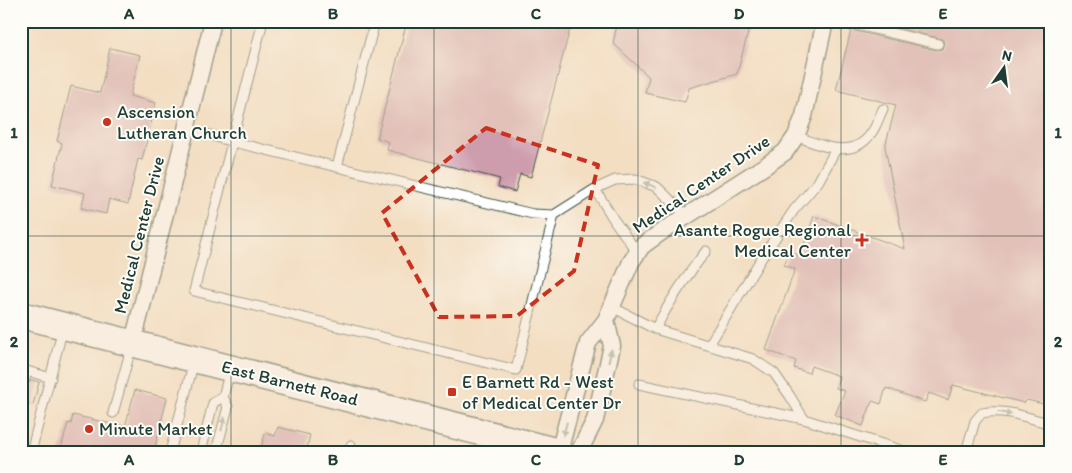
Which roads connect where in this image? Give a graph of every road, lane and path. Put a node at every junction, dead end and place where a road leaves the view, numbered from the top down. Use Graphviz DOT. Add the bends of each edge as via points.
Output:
graph roads {
  1 [pos="213,21"];
  2 [pos="263,21"];
  3 [pos="375,21"];
  4 [pos="825,21"];
  5 [pos="841,21"];
  6 [pos="938,44"];
  7 [pos="883,109"];
  8 [pos="186,128"];
  9 [pos="796,136"];
  10 [pos="233,142"];
  11 [pos="836,149"];
  12 [pos="337,167"];
  13 [pos="595,189"];
  14 [pos="554,215"];
  15 [pos="687,216"];
  16 [pos="706,250"];
  17 [pos="638,252"];
  18 [pos="609,313"];
  19 [pos="21,315"];
  20 [pos="64,325"];
  21 [pos="655,329"];
  22 [pos="133,342"];
  23 [pos="709,345"];
  24 [pos="195,358"];
  25 [pos="230,368"];
  26 [pos="51,378"];
  27 [pos="25,379"];
  28 [pos="639,384"];
  29 [pos="223,397"];
  30 [pos="113,413"];
  31 [pos="804,419"];
  32 [pos="1051,424"];
  33 [pos="31,452"];
  34 [pos="170,452"];
  35 [pos="201,452"];
  36 [pos="216,452"];
  37 [pos="559,452"];
  38 [pos="579,452"];
  39 [pos="907,452"];
  40 [pos="966,452"];
  1 -- 8 [label="street, Medical Center Drive"];
  2 -- 10 [label="lane"];
  3 -- 12 [label="lane"];
  4 -- 9 [label="street, Medical Center Drive" via="804,116"];
  5 -- 6 [label="lane"];
  7 -- 11 [label="lane" via="875,128 864,142 852,149"];
  8 -- 10 [label="lane"];
  8 -- 22 [label="street, Medical Center Drive"];
  9 -- 11 [label="lane"];
  9 -- 15 [label="street, Medical Center Drive" via="785,152"];
  10 -- 12 [label="lane"];
  10 -- 14 [label="lane" via="194,291 516,370"];
  11 -- 23 [label="lane" via="818,182 794,210 761,259"];
  12 -- 14 [label="lane" via="532,214"];
  13 -- 14 [label="lane"];
  15 -- 13 [label="lane, one-way" via="657,187 635,179 615,180"];
  13 -- 17 [label="lane"];
  15 -- 17 [label="street, Medical Center Drive"];
  16 -- 21 [label="lane"];
  17 -- 18 [label="street, Medical Center Drive"];
  18 -- 21 [label="lane"];
  18 -- 37 [label="street, Medical Center Drive, one-way" via="588,343"];
  38 -- 18 [label="street, one-way" via="594,420 612,346"];
  19 -- 20 [label="main road, East Barnett Road"];
  20 -- 22 [label="main road, East Barnett Road"];
  20 -- 26 [label="lane"];
  21 -- 23 [label="lane"];
  22 -- 24 [label="main road, East Barnett Road"];
  22 -- 30 [label="lane"];
  23 -- 31 [label="lane" via="753,359 774,373"];
  24 -- 25 [label="main road, East Barnett Road"];
  24 -- 34 [label="lane"];
  25 -- 29 [label="lane"];
  25 -- 37 [label="main road, East Barnett Road"];
  26 -- 27 [label="lane" via="27,371"];
  26 -- 33 [label="lane"];
  28 -- 31 [label="lane"];
  29 -- 35 [label="lane" via="213,403"];
  36 -- 29 [label="lane, one-way" via="228,406"];
  31 -- 39 [label="lane"];
  40 -- 32 [label="lane, one-way" via="975,420 982,412 1006,412"];
}
